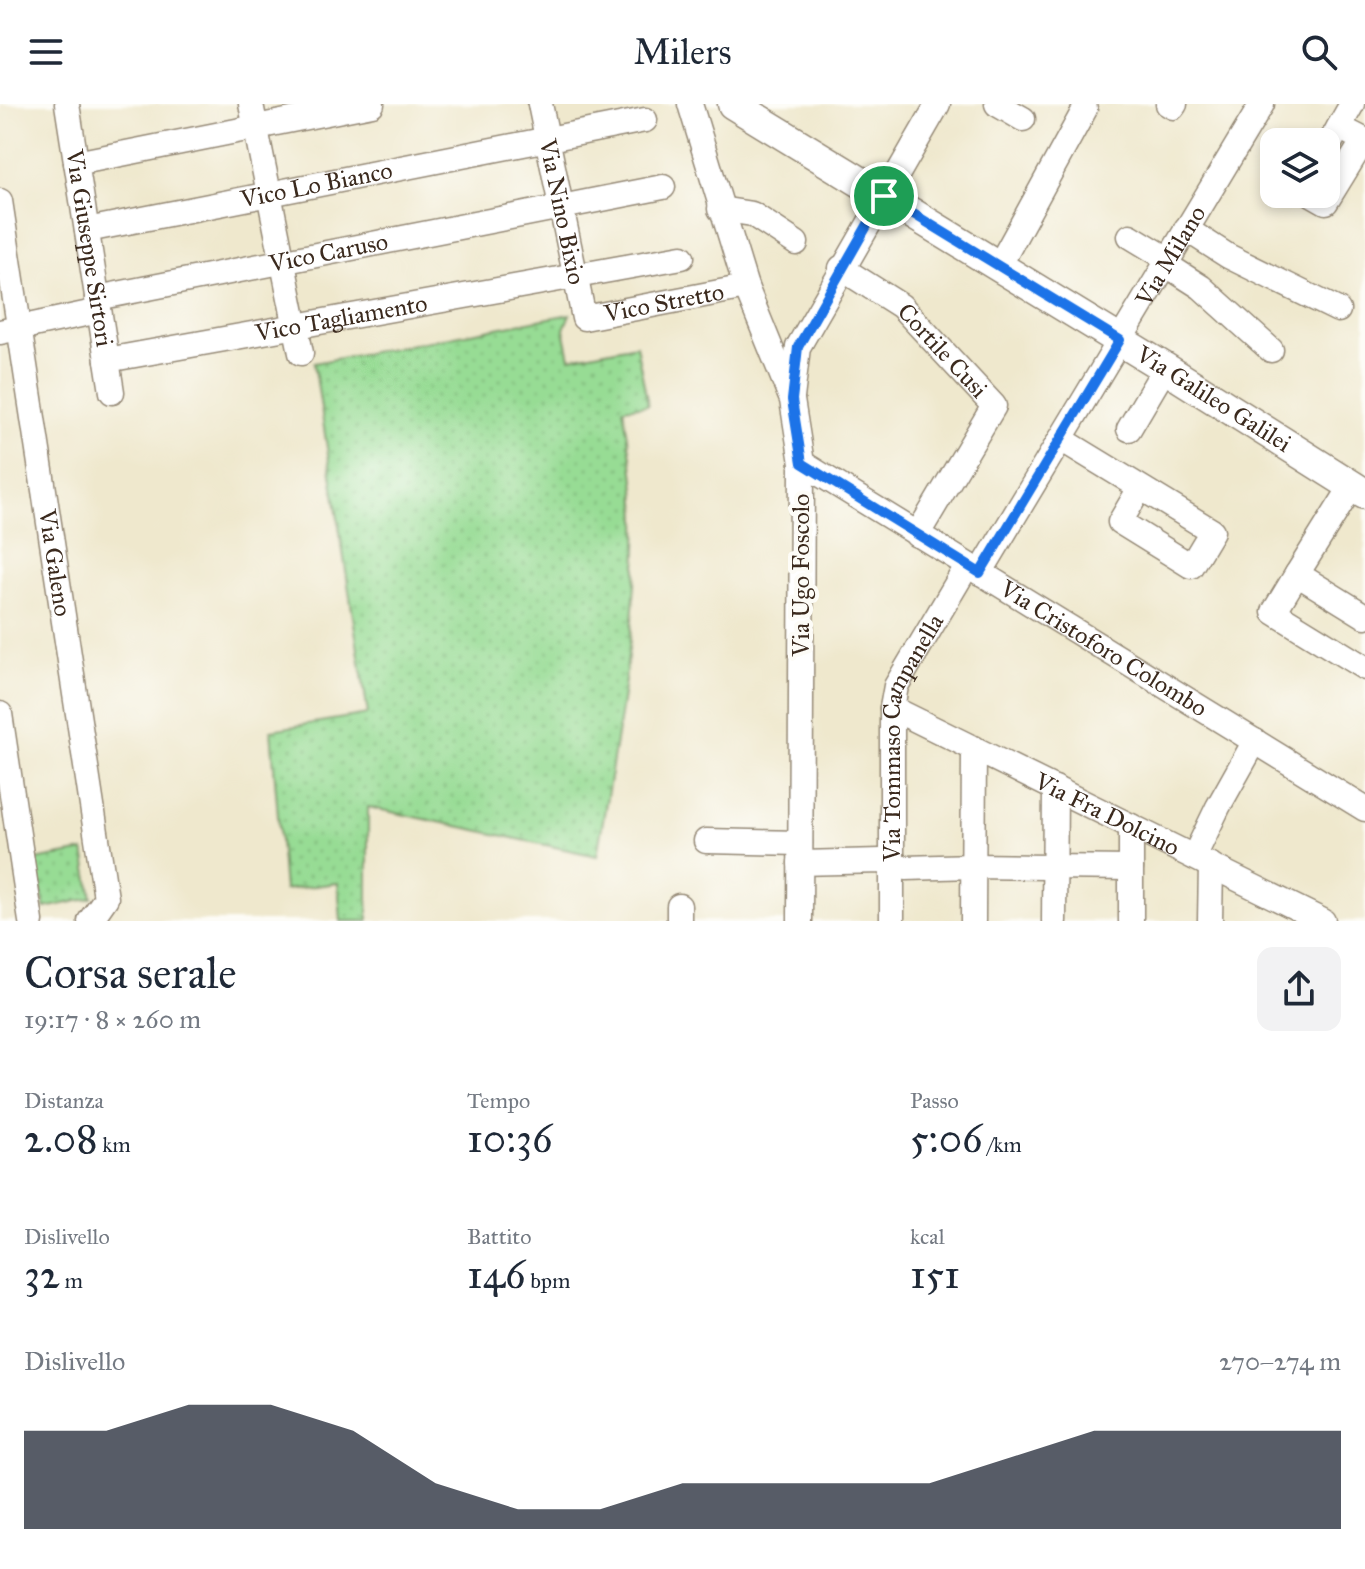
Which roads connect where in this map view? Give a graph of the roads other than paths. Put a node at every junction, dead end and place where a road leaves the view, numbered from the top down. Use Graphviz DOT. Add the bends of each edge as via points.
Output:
graph roads {
  1 [pos="67,104"];
  2 [pos="372,104"];
  3 [pos="540,104"];
  4 [pos="690,104"];
  5 [pos="733,104"];
  6 [pos="938,104"];
  7 [pos="997,104"];
  8 [pos="1262,104"];
  9 [pos="1352,104"];
  10 [pos="1085,109"];
  11 [pos="253,116"];
  12 [pos="1023,119"];
  13 [pos="645,120"];
  14 [pos="1339,127"];
  15 [pos="547,138"];
  16 [pos="76,163"];
  17 [pos="1340,171"];
  18 [pos="663,187"];
  19 [pos="269,193"];
  20 [pos="884,196"];
  21 [pos="0,201"];
  22 [pos="561,207"];
  23 [pos="720,209"];
  24 [pos="1186,229"];
  25 [pos="87,230"];
  26 [pos="1130,236"];
  27 [pos="796,243"];
  28 [pos="682,257"];
  29 [pos="282,260"];
  30 [pos="1166,262"];
  31 [pos="999,266"];
  32 [pos="841,268"];
  33 [pos="575,276"];
  34 [pos="746,287"];
  35 [pos="98,304"];
  36 [pos="1338,310"];
  37 [pos="584,318"];
  38 [pos="296,326"];
  39 [pos="9,330"];
  40 [pos="1120,340"];
  41 [pos="1271,350"];
  42 [pos="301,353"];
  43 [pos="107,360"];
  44 [pos="1165,368"];
  45 [pos="112,392"];
  46 [pos="792,400"];
  47 [pos="1129,429"];
  48 [pos="1061,439"];
  49 [pos="802,463"];
  50 [pos="1140,488"];
  51 [pos="1358,490"];
  52 [pos="917,535"];
  53 [pos="974,569"];
  54 [pos="1297,574"];
  55 [pos="1365,616"];
  56 [pos="1365,668"];
  57 [pos="892,708"];
  58 [pos="0,714"];
  59 [pos="1255,741"];
  60 [pos="974,748"];
  61 [pos="1055,788"];
  62 [pos="1365,809"];
  63 [pos="1131,826"];
  64 [pos="706,841"];
  65 [pos="800,853"];
  66 [pos="1202,861"];
  67 [pos="893,865"];
  68 [pos="973,866"];
  69 [pos="1054,867"];
  70 [pos="1131,868"];
  71 [pos="1295,914"];
  72 [pos="31,921"];
  73 [pos="90,921"];
  74 [pos="800,921"];
  75 [pos="892,921"];
  76 [pos="973,921"];
  77 [pos="1054,921"];
  78 [pos="1131,921"];
  79 [pos="1210,921"];
  80 [pos="1323,921"];
  1 -- 16 [label="street, Via Giuseppe Sirtori"];
  2 -- 11 [label="street"];
  3 -- 15 [label="street, Via Nino Bixio"];
  4 -- 23 [label="street, Via Ugo Foscolo"];
  5 -- 20 [label="street, Via Galileo Galilei"];
  6 -- 20 [label="street"];
  7 -- 12 [label="street"];
  8 -- 24 [label="street, Via Milano"];
  9 -- 14 [label="street"];
  10 -- 31 [label="street"];
  11 -- 16 [label="street"];
  11 -- 19 [label="street"];
  13 -- 15 [label="street, Vico Lo Bianco"];
  14 -- 17 [label="street" via="1364,140"];
  15 -- 19 [label="street, Vico Lo Bianco"];
  15 -- 22 [label="street, Via Nino Bixio"];
  16 -- 25 [label="street, Via Giuseppe Sirtori"];
  18 -- 22 [label="street, Vico Caruso"];
  19 -- 25 [label="street, Vico Lo Bianco"];
  19 -- 29 [label="street"];
  20 -- 31 [label="street, Via Galileo Galilei"];
  20 -- 32 [label="street"];
  21 -- 39 [label="street, Via Galeno"];
  22 -- 29 [label="street, Vico Caruso"];
  22 -- 33 [label="street, Via Nino Bixio"];
  23 -- 27 [label="street" via="752,214"];
  23 -- 34 [label="street, Via Ugo Foscolo"];
  24 -- 30 [label="street, Via Milano"];
  24 -- 36 [label="street" via="1228,256"];
  25 -- 35 [label="street, Via Giuseppe Sirtori"];
  26 -- 30 [label="street"];
  28 -- 33 [label="street, Vico Tagliamento"];
  29 -- 35 [label="street, Vico Caruso"];
  29 -- 38 [label="street"];
  30 -- 40 [label="street, Via Milano"];
  30 -- 41 [label="street"];
  31 -- 40 [label="street, Via Galileo Galilei"];
  32 -- 46 [label="street" via="798,347"];
  32 -- 52 [label="street, Cortile Cusi" via="901,306 994,406"];
  33 -- 37 [label="street, Via Nino Bixio"];
  33 -- 38 [label="street, Vico Tagliamento"];
  34 -- 37 [label="street, Vico Stretto"];
  34 -- 46 [label="street, Via Ugo Foscolo"];
  35 -- 39 [label="street, Vico Caruso"];
  35 -- 43 [label="street, Via Giuseppe Sirtori"];
  38 -- 42 [label="street"];
  38 -- 43 [label="street, Vico Tagliamento"];
  39 -- 73 [label="street, Via Galeno" via="106,898"];
  40 -- 44 [label="street, Via Galileo Galilei"];
  40 -- 48 [label="street, Via Milano"];
  43 -- 45 [label="street, Via Giuseppe Sirtori"];
  44 -- 47 [label="street"];
  44 -- 51 [label="street, Via Galileo Galilei"];
  46 -- 49 [label="street, Via Ugo Foscolo"];
  48 -- 50 [label="street"];
  48 -- 53 [label="street, Via Milano"];
  49 -- 52 [label="street, Via Cristoforo Colombo"];
  49 -- 65 [label="street, Via Ugo Foscolo"];
  50 -- 50 [label="street" via="1120,522 1191,566 1212,531"];
  51 -- 54 [label="street"];
  52 -- 53 [label="street, Via Cristoforo Colombo"];
  53 -- 57 [label="street, Via Tommaso Campanella" via="896,686"];
  53 -- 59 [label="street, Via Cristoforo Colombo"];
  54 -- 55 [label="street"];
  54 -- 56 [label="street" via="1274,612"];
  57 -- 60 [label="street, Via Fra Dolcino"];
  57 -- 67 [label="street, Via Tommaso Campanella"];
  58 -- 72 [label="street"];
  59 -- 62 [label="street, Via Cristoforo Colombo"];
  59 -- 66 [label="street" via="1218,807"];
  60 -- 61 [label="street, Via Fra Dolcino"];
  60 -- 68 [label="street"];
  61 -- 63 [label="street, Via Fra Dolcino"];
  61 -- 69 [label="street"];
  63 -- 66 [label="street, Via Fra Dolcino"];
  63 -- 70 [label="street"];
  64 -- 65 [label="street"];
  65 -- 67 [label="street"];
  65 -- 74 [label="street, Via Ugo Foscolo"];
  66 -- 71 [label="street, Via Fra Dolcino"];
  66 -- 79 [label="street"];
  67 -- 68 [label="street"];
  67 -- 75 [label="street, Via Tommaso Campanella"];
  68 -- 69 [label="street"];
  68 -- 76 [label="street"];
  69 -- 70 [label="street"];
  69 -- 77 [label="street"];
  70 -- 78 [label="street"];
  71 -- 80 [label="street, Via Fra Dolcino"];
}
